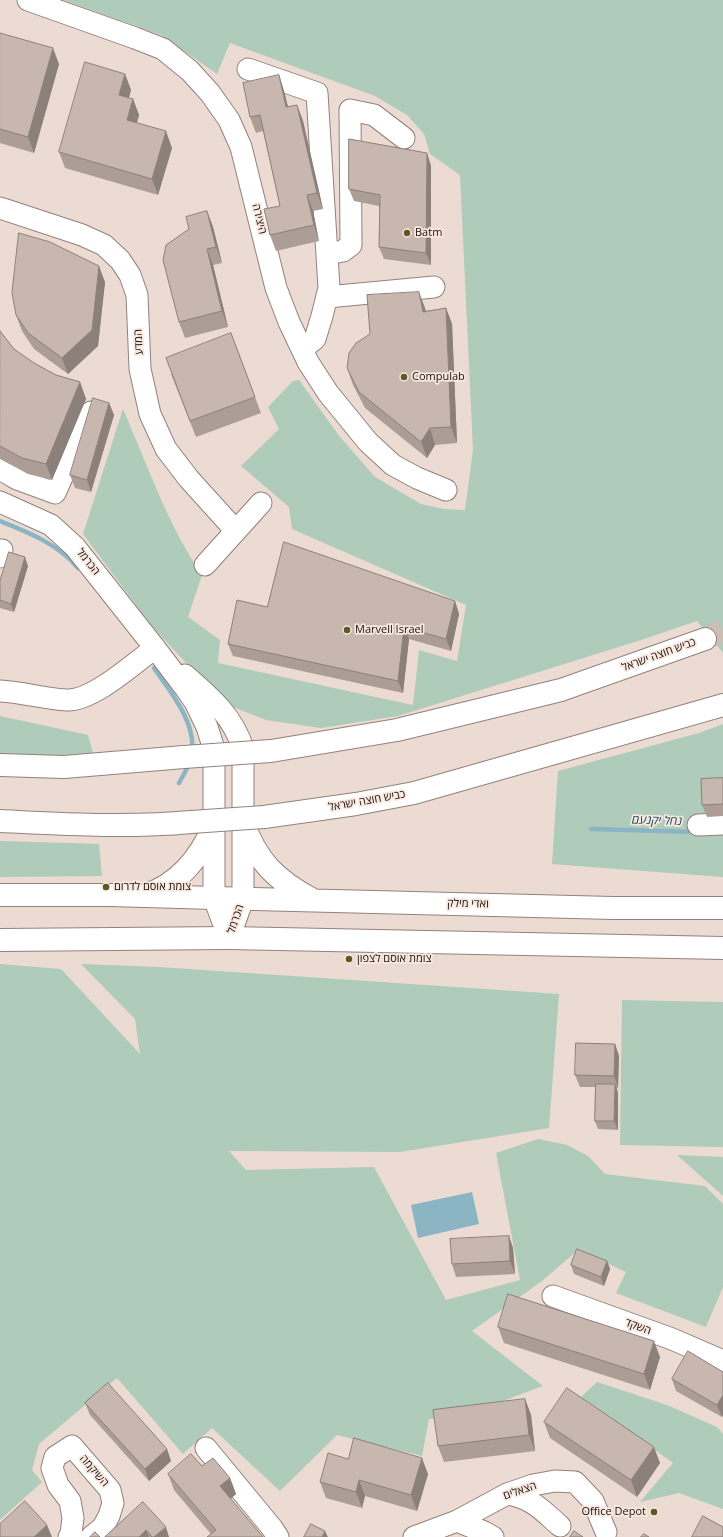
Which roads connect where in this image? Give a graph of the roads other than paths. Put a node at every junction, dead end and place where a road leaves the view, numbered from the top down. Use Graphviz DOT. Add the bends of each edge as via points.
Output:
graph roads {
  1 [pos="28,0"];
  2 [pos="248,69"];
  3 [pos="404,138"];
  4 [pos="0,208"];
  5 [pos="327,254"];
  6 [pos="434,287"];
  7 [pos="327,297"];
  8 [pos="302,349"];
  9 [pos="91,412"];
  10 [pos="0,469"];
  11 [pos="446,490"];
  12 [pos="0,502"];
  13 [pos="261,503"];
  14 [pos="236,531"];
  15 [pos="0,550"];
  16 [pos="0,558"];
  17 [pos="205,565"];
  18 [pos="705,639"];
  19 [pos="155,648"];
  20 [pos="0,691"];
  21 [pos="723,705"];
  22 [pos="0,765"];
  23 [pos="0,821"];
  24 [pos="243,822"];
  25 [pos="723,824"];
  26 [pos="214,825"];
  27 [pos="698,825"];
  28 [pos="0,895"];
  29 [pos="142,896"];
  30 [pos="214,898"];
  31 [pos="242,899"];
  32 [pos="316,901"];
  33 [pos="723,908"];
  34 [pos="229,938"];
  35 [pos="0,940"];
  36 [pos="723,948"];
  37 [pos="553,1296"];
  38 [pos="723,1361"];
  39 [pos="206,1448"];
  40 [pos="507,1494"];
  41 [pos="458,1521"];
  42 [pos="560,1526"];
  43 [pos="606,1532"];
  44 [pos="69,1537"];
  45 [pos="91,1537"];
  46 [pos="278,1537"];
  47 [pos="414,1537"];
  48 [pos="493,1537"];
  1 -- 8 [label="street, היצירה" via="163,49 190,71 210,93 229,120 241,147 276,288"];
  2 -- 5 [label="street" via="317,92"];
  3 -- 5 [label="street" via="374,115 350,110 350,245 344,251"];
  4 -- 14 [label="street, המדע" via="82,235 104,245 120,260 130,275 137,295 140,369 150,414 166,449"];
  5 -- 7 [label="street"];
  6 -- 7 [label="street"];
  7 -- 8 [label="street" via="315,339"];
  8 -- 11 [label="street, היצירה" via="328,393 368,442 393,466"];
  9 -- 10 [label="street" via="55,493 17,479"];
  12 -- 19 [label="street, הכרמל" via="51,525 64,535"];
  13 -- 14 [label="street"];
  14 -- 17 [label="street"];
  15 -- 16 [label="street"];
  18 -- 22 [label="main road, כביש חוצה ישראל, bridge" via="561,690 397,730 256,752 64,767"];
  19 -- 20 [label="street" via="84,698 68,700"];
  19 -- 24 [label="street, הכרמל" via="220,707 238,734 243,748"];
  19 -- 26 [label="street, הכרמל" via="194,702 211,738 214,755"];
  21 -- 23 [label="main road, כביש חוצה ישראל, bridge" via="414,793 356,804 264,817 165,824 89,825"];
  24 -- 31 [label="street, הכרמל"];
  24 -- 32 [label="main road" via="257,854 268,869"];
  25 -- 27 [label="street"];
  26 -- 29 [label="main road" via="203,849 177,878 155,892"];
  26 -- 30 [label="street, הכרמל"];
  28 -- 29 [label="main road, ואדי מילק"];
  29 -- 30 [label="main road, ואדי מילק"];
  30 -- 31 [label="main road, ואדי מילק"];
  30 -- 34 [label="street, הכרמל"];
  31 -- 32 [label="main road, ואדי מילק"];
  31 -- 34 [label="street, הכרמל"];
  32 -- 33 [label="main road, ואדי מילק"];
  34 -- 35 [label="main road"];
  34 -- 36 [label="main road"];
  37 -- 38 [label="street, השקד"];
  39 -- 46 [label="street"];
  40 -- 41 [label="street, הצאלים"];
  40 -- 42 [label="street" via="521,1496 534,1503"];
  40 -- 43 [label="street, הצאלים" via="555,1481 575,1482 593,1501"];
  41 -- 47 [label="street, הצאלים"];
  41 -- 48 [label="street"];
  44 -- 45 [label="street, השיקמה" via="73,1518 70,1501 58,1485 52,1468 55,1457 72,1446 110,1490 112,1503 109,1516 103,1527"];
}
